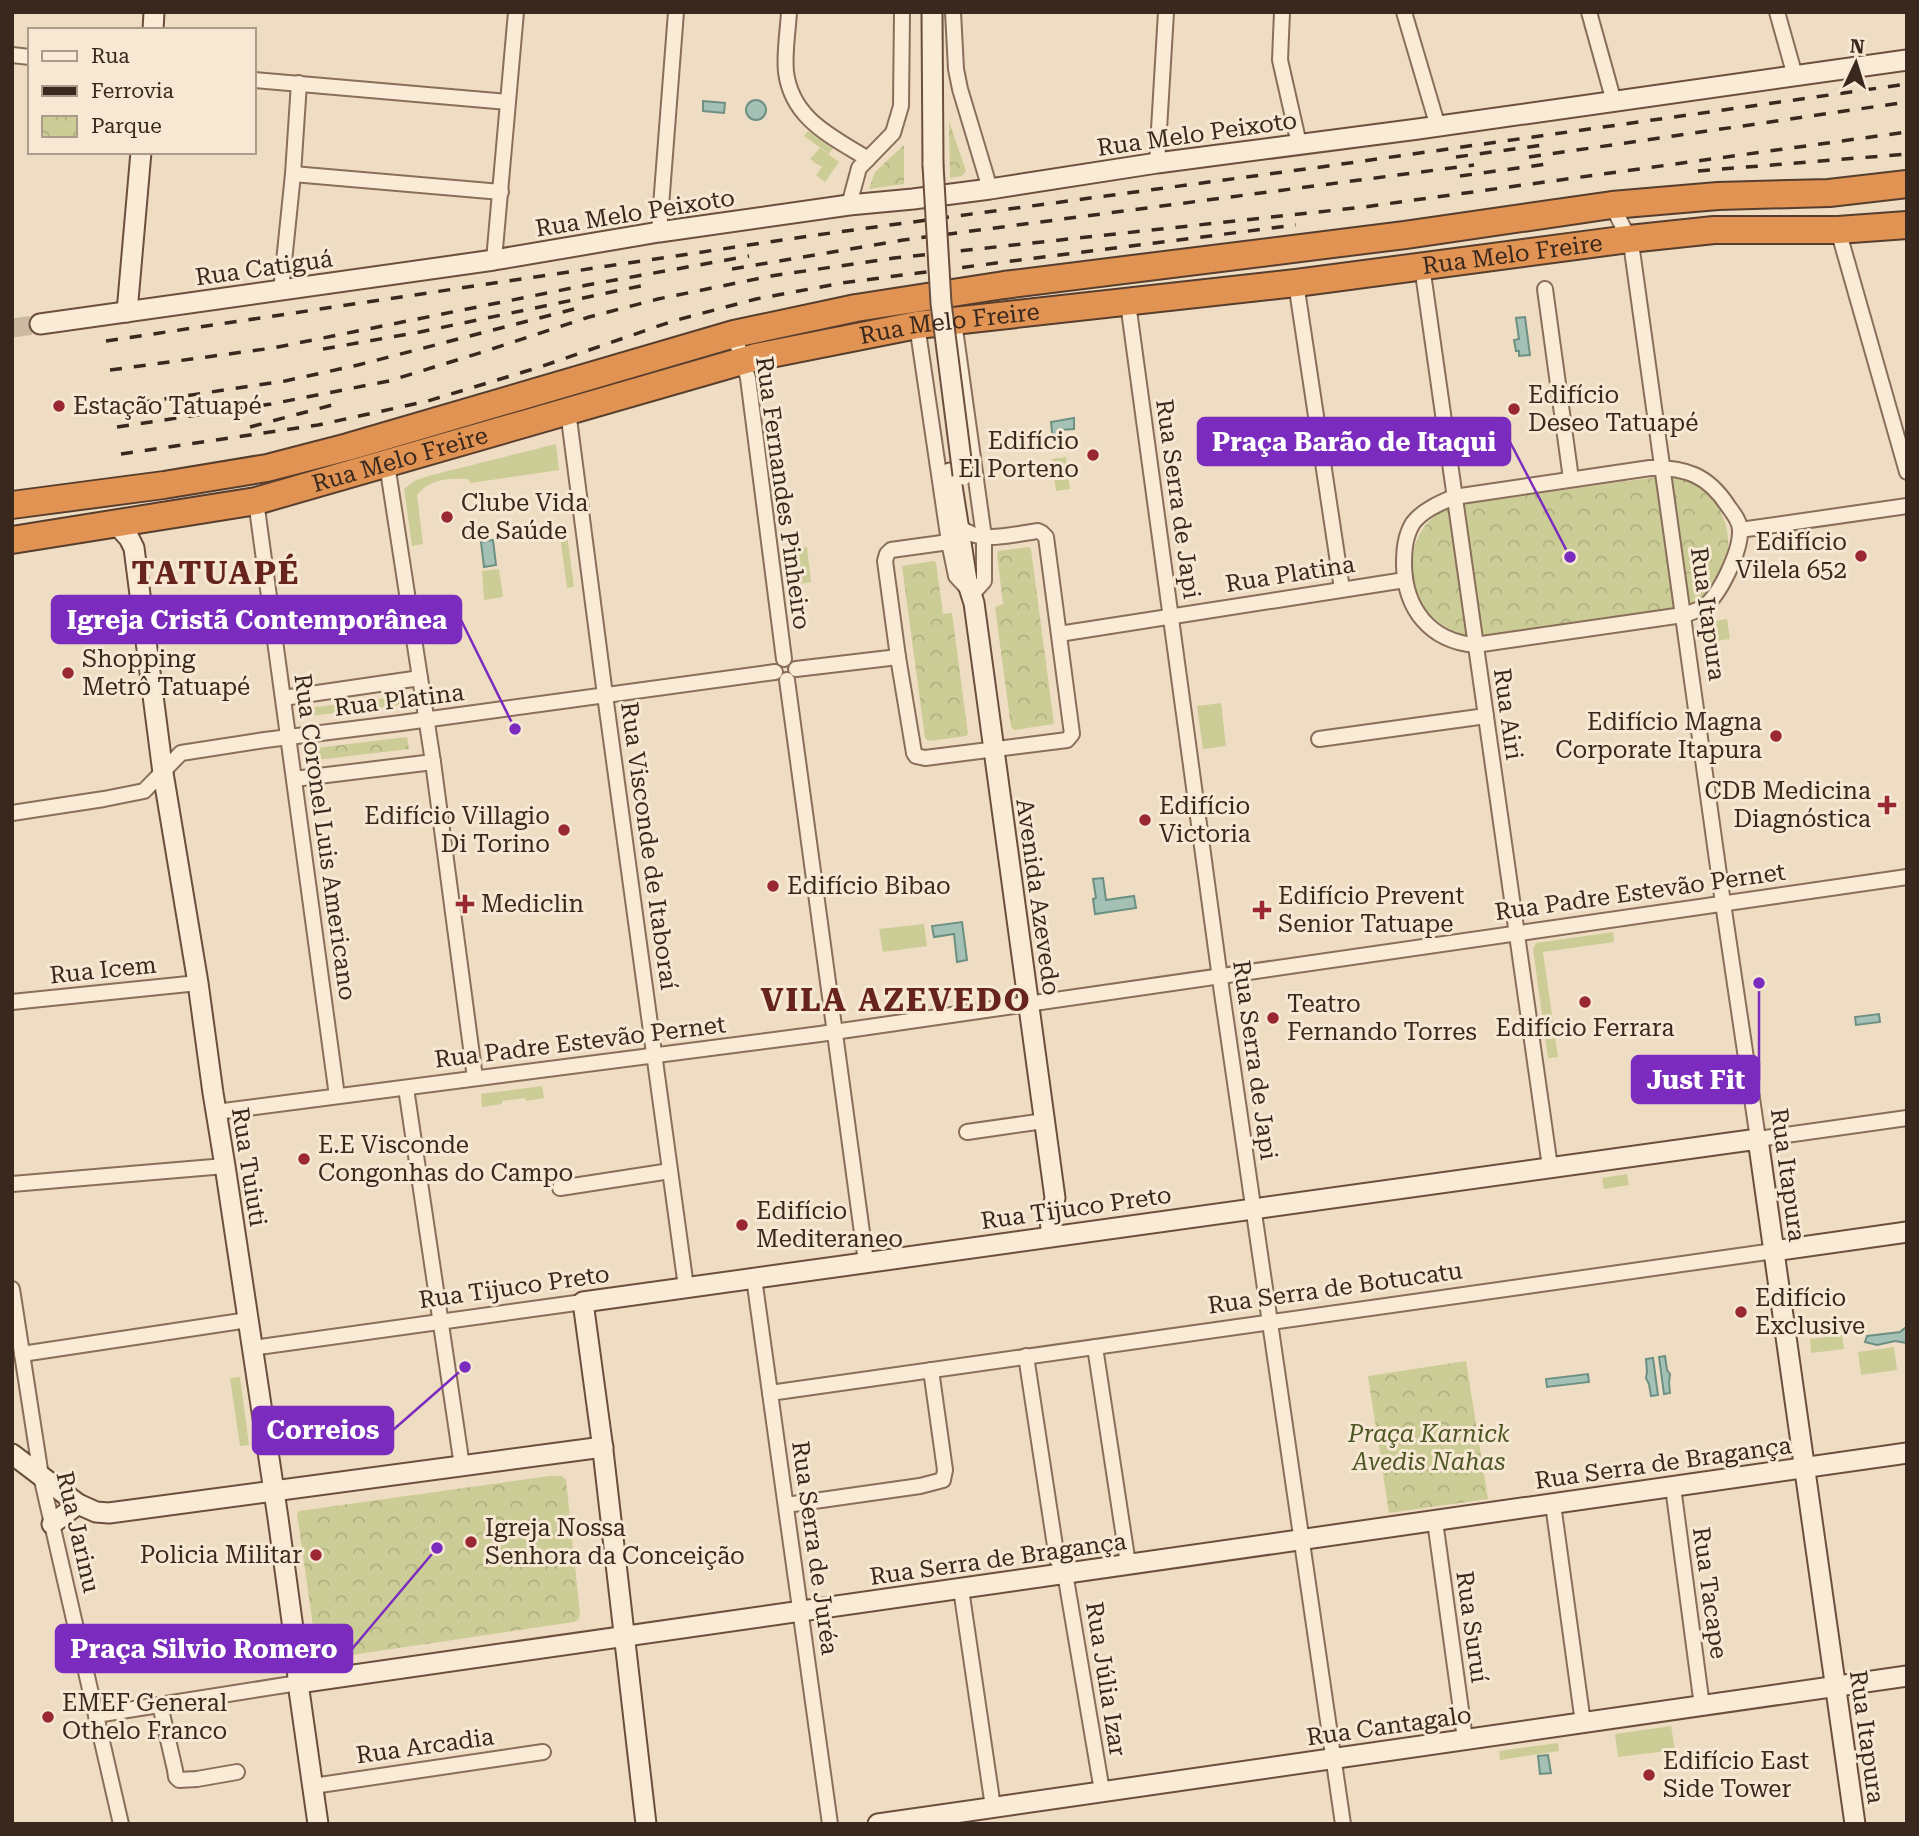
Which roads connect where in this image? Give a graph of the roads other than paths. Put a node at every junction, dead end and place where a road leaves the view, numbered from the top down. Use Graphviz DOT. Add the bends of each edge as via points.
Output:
graph roads {
  1 [pos="516,12"];
  2 [pos="676,12"];
  3 [pos="789,12"];
  4 [pos="902,12"];
  5 [pos="921,12"];
  6 [pos="932,12"];
  7 [pos="953,12"];
  8 [pos="1166,12"];
  9 [pos="1282,12"];
  10 [pos="1404,12"];
  11 [pos="1589,12"];
  12 [pos="1777,12"];
  13 [pos="1907,60"];
  14 [pos="1795,76"];
  15 [pos="256,80"];
  16 [pos="299,83"];
  17 [pos="508,102"];
  18 [pos="1614,102"];
  19 [pos="1438,127"];
  20 [pos="1299,145"];
  21 [pos="141,154"];
  22 [pos="868,159"];
  23 [pos="1157,163"];
  24 [pos="928,165"];
  25 [pos="293,174"];
  26 [pos="1907,184"];
  27 [pos="990,189"];
  28 [pos="501,192"];
  29 [pos="849,205"];
  30 [pos="1612,205"];
  31 [pos="1907,225"];
  32 [pos="1838,230"];
  33 [pos="659,232"];
  34 [pos="1405,235"];
  35 [pos="1629,239"];
  36 [pos="494,260"];
  37 [pos="1422,266"];
  38 [pos="1296,283"];
  39 [pos="1545,289"];
  40 [pos="281,290"];
  41 [pos="1128,303"];
  42 [pos="127,312"];
  43 [pos="954,321"];
  44 [pos="40,324"];
  45 [pos="917,325"];
  46 [pos="734,334"];
  47 [pos="744,360"];
  48 [pos="568,411"];
  49 [pos="387,464"];
  50 [pos="1663,468"];
  51 [pos="1907,472"];
  52 [pos="1571,479"];
  53 [pos="1454,498"];
  54 [pos="256,501"];
  55 [pos="12,505"];
  56 [pos="1907,506"];
  57 [pos="116,524"];
  58 [pos="1740,530"];
  59 [pos="966,535"];
  60 [pos="12,540"];
  61 [pos="1405,580"];
  62 [pos="1342,589"];
  63 [pos="973,595"];
  64 [pos="1683,615"];
  65 [pos="1171,616"];
  66 [pos="1059,634"];
  67 [pos="1475,645"];
  68 [pos="898,657"];
  69 [pos="786,674"];
  70 [pos="420,678"];
  71 [pos="605,695"];
  72 [pos="283,698"];
  73 [pos="1486,716"];
  74 [pos="426,720"];
  75 [pos="288,737"];
  76 [pos="1318,739"];
  77 [pos="994,749"];
  78 [pos="433,762"];
  79 [pos="163,773"];
  80 [pos="294,779"];
  81 [pos="12,813"];
  82 [pos="1907,877"];
  83 [pos="1723,903"];
  84 [pos="1516,933"];
  85 [pos="1220,976"];
  86 [pos="198,983"];
  87 [pos="12,1002"];
  88 [pos="1028,1003"];
  89 [pos="834,1031"];
  90 [pos="654,1056"];
  91 [pos="475,1078"];
  92 [pos="406,1087"];
  93 [pos="337,1096"];
  94 [pos="216,1112"];
  95 [pos="1907,1118"];
  96 [pos="1044,1121"];
  97 [pos="967,1132"];
  98 [pos="1758,1139"];
  99 [pos="225,1166"];
  100 [pos="1550,1167"];
  101 [pos="670,1171"];
  102 [pos="12,1184"];
  103 [pos="559,1188"];
  104 [pos="1254,1208"];
  105 [pos="1907,1232"];
  106 [pos="1060,1235"];
  107 [pos="1774,1251"];
  108 [pos="866,1262"];
  109 [pos="754,1278"];
  110 [pos="686,1287"];
  111 [pos="12,1289"];
  112 [pos="583,1302"];
  113 [pos="248,1320"];
  114 [pos="441,1322"];
  115 [pos="1270,1322"];
  116 [pos="1096,1347"];
  117 [pos="252,1348"];
  118 [pos="22,1354"];
  119 [pos="1026,1356"];
  120 [pos="931,1370"];
  121 [pos="770,1393"];
  122 [pos="603,1447"];
  123 [pos="1907,1453"];
  124 [pos="12,1454"];
  125 [pos="462,1466"];
  126 [pos="1804,1468"];
  127 [pos="41,1476"];
  128 [pos="1673,1487"];
  129 [pos="274,1492"];
  130 [pos="78,1504"];
  131 [pos="1553,1504"];
  132 [pos="786,1505"];
  133 [pos="1435,1521"];
  134 [pos="52,1524"];
  135 [pos="1302,1539"];
  136 [pos="1128,1564"];
  137 [pos="1065,1573"];
  138 [pos="961,1588"];
  139 [pos="801,1612"];
  140 [pos="625,1637"];
  141 [pos="1907,1676"];
  142 [pos="298,1683"];
  143 [pos="1835,1686"];
  144 [pos="160,1705"];
  145 [pos="1702,1706"];
  146 [pos="96,1715"];
  147 [pos="1583,1723"];
  148 [pos="1465,1740"];
  149 [pos="543,1752"];
  150 [pos="1334,1758"];
  151 [pos="237,1772"];
  152 [pos="313,1786"];
  153 [pos="1101,1791"];
  154 [pos="993,1807"];
  155 [pos="121,1824"];
  156 [pos="318,1824"];
  157 [pos="646,1824"];
  158 [pos="830,1824"];
  159 [pos="878,1824"];
  160 [pos="1343,1824"];
  161 [pos="1855,1824"];
  1 -- 17 [label="street"];
  2 -- 33 [label="street"];
  3 -- 22 [label="street" via="786,71 796,104 804,115"];
  4 -- 22 [label="street" via="898,120 893,133"];
  5 -- 24 [label="street"];
  6 -- 24 [label="street"];
  7 -- 27 [label="street" via="960,89"];
  8 -- 23 [label="street"];
  9 -- 20 [label="street" via="1280,60"];
  10 -- 19 [label="street"];
  11 -- 18 [label="street"];
  12 -- 14 [label="street"];
  13 -- 14 [label="street, Rua Melo Peixoto"];
  14 -- 18 [label="street, Rua Melo Peixoto"];
  15 -- 16 [label="street"];
  16 -- 17 [label="street"];
  16 -- 25 [label="street"];
  17 -- 28 [label="street"];
  18 -- 19 [label="street, Rua Melo Peixoto"];
  19 -- 20 [label="street, Rua Melo Peixoto"];
  20 -- 23 [label="street, Rua Melo Peixoto"];
  21 -- 42 [label="street"];
  22 -- 29 [label="street" via="859,168"];
  23 -- 27 [label="street, Rua Melo Peixoto"];
  24 -- 59 [label="street, Avenida Azevedo, bridge"];
  25 -- 28 [label="street"];
  25 -- 40 [label="street"];
  26 -- 30 [label="highway, Rua Melo Freire"];
  27 -- 29 [label="street, Rua Melo Peixoto"];
  28 -- 36 [label="street"];
  29 -- 33 [label="street, Rua Melo Peixoto"];
  30 -- 34 [label="highway, Rua Melo Freire"];
  30 -- 35 [label="street, Rua Itapura"];
  31 -- 32 [label="highway, Rua Melo Freire"];
  32 -- 35 [label="highway, Rua Melo Freire" via="1714,230"];
  32 -- 51 [label="street"];
  33 -- 36 [label="street, Rua Melo Peixoto"];
  34 -- 41 [label="highway" via="1383,245 1138,277 1130,286"];
  34 -- 46 [label="highway, Rua Melo Freire" via="1004,285 856,308"];
  35 -- 37 [label="highway, Rua Melo Freire"];
  35 -- 50 [label="street, Rua Itapura"];
  36 -- 40 [label="street, Rua Catiguá"];
  37 -- 38 [label="highway, Rua Melo Freire"];
  37 -- 53 [label="street, Rua Airi"];
  38 -- 41 [label="highway, Rua Melo Freire"];
  38 -- 62 [label="street"];
  39 -- 52 [label="street"];
  40 -- 42 [label="street, Rua Catiguá"];
  41 -- 43 [label="highway, Rua Melo Freire"];
  41 -- 65 [label="street, Rua Serra de Japi"];
  42 -- 44 [label="street, Rua Catiguá"];
  43 -- 45 [label="highway, Rua Melo Freire"];
  43 -- 59 [label="street, Avenida Azevedo"];
  45 -- 47 [label="highway, Rua Melo Freire"];
  45 -- 59 [label="street, Avenida Azevedo"];
  46 -- 47 [label="street, Rua Fernandes Pinheiro"];
  46 -- 55 [label="highway, Rua Melo Freire" via="267,468"];
  47 -- 48 [label="highway, Rua Melo Freire"];
  47 -- 69 [label="street, Rua Fernandes Pinheiro" via="784,659 794,663"];
  48 -- 49 [label="highway, Rua Melo Freire"];
  48 -- 71 [label="street, Rua Visconde de Itaboraí"];
  49 -- 54 [label="highway, Rua Melo Freire"];
  49 -- 70 [label="street"];
  50 -- 52 [label="street"];
  50 -- 58 [label="street" via="1692,472 1709,483 1737,519"];
  50 -- 64 [label="street, Rua Itapura"];
  52 -- 53 [label="street"];
  53 -- 61 [label="street" via="1415,521 1404,549"];
  53 -- 67 [label="street, Rua Airi"];
  54 -- 57 [label="highway, Rua Melo Freire"];
  54 -- 72 [label="street, Rua Coronel Luis Americano"];
  56 -- 58 [label="street"];
  57 -- 60 [label="highway, Rua Melo Freire"];
  57 -- 79 [label="street, Rua Tuiuti" via="134,548"];
  58 -- 64 [label="street" via="1731,565 1712,599"];
  59 -- 63 [label="street, Avenida Azevedo"];
  59 -- 63 [label="street, Avenida Azevedo" via="984,581"];
  59 -- 66 [label="street" via="1038,531 1046,537"];
  59 -- 68 [label="street" via="887,554"];
  61 -- 62 [label="street, Rua Platina"];
  61 -- 67 [label="street" via="1410,603 1429,627 1455,641"];
  62 -- 65 [label="street, Rua Platina"];
  63 -- 77 [label="street, Avenida Azevedo"];
  64 -- 67 [label="street"];
  64 -- 83 [label="street, Rua Itapura"];
  65 -- 66 [label="street, Rua Platina"];
  65 -- 85 [label="street, Rua Serra de Japi"];
  66 -- 77 [label="street" via="1070,738"];
  67 -- 73 [label="street, Rua Airi"];
  68 -- 69 [label="street, Rua Platina"];
  68 -- 77 [label="street" via="916,756"];
  69 -- 71 [label="street, Rua Platina"];
  69 -- 89 [label="street"];
  70 -- 72 [label="street"];
  70 -- 74 [label="street"];
  71 -- 74 [label="street, Rua Platina"];
  71 -- 90 [label="street, Rua Visconde de Itaboraí"];
  72 -- 75 [label="street, Rua Coronel Luis Americano"];
  73 -- 76 [label="street"];
  73 -- 84 [label="street, Rua Airi"];
  74 -- 75 [label="street, Rua Platina"];
  74 -- 78 [label="street"];
  75 -- 79 [label="street, Rua Platina" via="181,753"];
  75 -- 80 [label="street, Rua Coronel Luis Americano"];
  77 -- 88 [label="street, Avenida Azevedo"];
  78 -- 80 [label="street"];
  78 -- 91 [label="street"];
  79 -- 81 [label="street, Rua Platina" via="144,791"];
  79 -- 86 [label="street, Rua Tuiuti"];
  80 -- 93 [label="street, Rua Coronel Luis Americano"];
  82 -- 83 [label="street, Rua Padre Estevão Pernet"];
  83 -- 84 [label="street, Rua Padre Estevão Pernet"];
  83 -- 98 [label="street, Rua Itapura"];
  84 -- 85 [label="street, Rua Padre Estevão Pernet"];
  84 -- 100 [label="street, Rua Airi"];
  85 -- 88 [label="street, Rua Padre Estevão Pernet"];
  85 -- 104 [label="street, Rua Serra de Japi"];
  86 -- 87 [label="street, Rua Icem"];
  86 -- 94 [label="street, Rua Tuiuti"];
  88 -- 89 [label="street, Rua Padre Estevão Pernet"];
  88 -- 96 [label="street, Avenida Azevedo"];
  89 -- 90 [label="street, Rua Padre Estevão Pernet"];
  89 -- 108 [label="street"];
  90 -- 91 [label="street, Rua Padre Estevão Pernet"];
  90 -- 101 [label="street, Rua Visconde de Itaboraí"];
  91 -- 92 [label="street, Rua Padre Estevão Pernet"];
  92 -- 93 [label="street, Rua Padre Estevão Pernet"];
  92 -- 114 [label="street"];
  93 -- 94 [label="street, Rua Padre Estevão Pernet"];
  94 -- 99 [label="street, Rua Tuiuti"];
  95 -- 98 [label="street, Rua Tijuco Preto"];
  96 -- 97 [label="street"];
  96 -- 106 [label="street, Avenida Azevedo" via="1055,1198 1050,1220"];
  98 -- 100 [label="street, Rua Tijuco Preto"];
  98 -- 107 [label="street, Rua Itapura"];
  99 -- 102 [label="street"];
  99 -- 113 [label="street, Rua Tuiuti"];
  100 -- 104 [label="street, Rua Tijuco Preto"];
  101 -- 103 [label="street"];
  101 -- 110 [label="street, Rua Visconde de Itaboraí"];
  104 -- 106 [label="street, Rua Tijuco Preto"];
  104 -- 115 [label="street, Rua Serra de Japi"];
  105 -- 107 [label="street, Rua Serra de Botucatu"];
  106 -- 108 [label="street, Rua Tijuco Preto"];
  107 -- 115 [label="street, Rua Serra de Botucatu"];
  107 -- 126 [label="street, Rua Itapura"];
  108 -- 109 [label="street, Rua Tijuco Preto"];
  109 -- 110 [label="street, Rua Tijuco Preto"];
  109 -- 121 [label="street, Rua Serra de Juréa"];
  110 -- 112 [label="street, Rua Tijuco Preto"];
  111 -- 118 [label="street, Rua Jarinu"];
  112 -- 114 [label="street, Rua Tijuco Preto"];
  112 -- 122 [label="street"];
  113 -- 117 [label="street, Rua Tuiuti"];
  113 -- 118 [label="street"];
  114 -- 117 [label="street, Rua Tijuco Preto"];
  114 -- 125 [label="street"];
  115 -- 116 [label="street, Rua Serra de Botucatu"];
  115 -- 135 [label="street, Rua Serra de Japi"];
  116 -- 119 [label="street, Rua Serra de Botucatu"];
  116 -- 136 [label="street"];
  117 -- 129 [label="street, Rua Tuiuti"];
  118 -- 127 [label="street, Rua Jarinu"];
  119 -- 120 [label="street, Rua Serra de Botucatu"];
  119 -- 137 [label="street, Rua Júlia Izar" via="1057,1559"];
  120 -- 121 [label="street, Rua Serra de Botucatu"];
  120 -- 132 [label="street" via="943,1480"];
  121 -- 132 [label="street, Rua Serra de Juréa"];
  122 -- 125 [label="street"];
  122 -- 140 [label="street"];
  123 -- 126 [label="street, Rua Serra de Bragança"];
  124 -- 127 [label="street"];
  125 -- 129 [label="street"];
  126 -- 128 [label="street, Rua Serra de Bragança"];
  126 -- 143 [label="street, Rua Itapura"];
  127 -- 130 [label="street"];
  127 -- 134 [label="street, Rua Jarinu"];
  128 -- 131 [label="street, Rua Serra de Bragança"];
  128 -- 145 [label="street, Rua Tacape"];
  129 -- 130 [label="street" via="109,1513"];
  129 -- 142 [label="street, Rua Tuiuti"];
  130 -- 134 [label="street"];
  131 -- 133 [label="street, Rua Serra de Bragança"];
  131 -- 147 [label="street"];
  132 -- 139 [label="street, Rua Serra de Juréa"];
  133 -- 135 [label="street, Rua Serra de Bragança"];
  133 -- 148 [label="street, Rua Suruí"];
  134 -- 146 [label="street, Rua Jarinu"];
  135 -- 136 [label="street, Rua Serra de Bragança"];
  135 -- 150 [label="street, Rua Serra de Japi"];
  136 -- 137 [label="street, Rua Serra de Bragança"];
  137 -- 138 [label="street, Rua Serra de Bragança"];
  137 -- 153 [label="street, Rua Júlia Izar"];
  138 -- 139 [label="street, Rua Serra de Bragança"];
  138 -- 154 [label="street"];
  139 -- 140 [label="street, Rua Serra de Bragança"];
  139 -- 158 [label="street, Rua Serra de Juréa"];
  140 -- 142 [label="street, Rua Serra de Bragança"];
  140 -- 157 [label="street"];
  141 -- 143 [label="street, Rua Cantagalo"];
  142 -- 144 [label="street, Rua Serra de Bragança"];
  142 -- 152 [label="street, Rua Tuiuti"];
  143 -- 145 [label="street, Rua Cantagalo"];
  143 -- 161 [label="street, Rua Itapura"];
  144 -- 146 [label="street, Rua Serra de Bragança"];
  144 -- 151 [label="street" via="179,1780"];
  145 -- 147 [label="street, Rua Cantagalo"];
  146 -- 155 [label="street, Rua Jarinu"];
  147 -- 148 [label="street, Rua Cantagalo"];
  148 -- 150 [label="street, Rua Cantagalo"];
  149 -- 152 [label="street, Rua Arcadia"];
  150 -- 153 [label="street, Rua Cantagalo"];
  150 -- 160 [label="street, Rua Serra de Japi"];
  152 -- 156 [label="street, Rua Tuiuti"];
  153 -- 154 [label="street, Rua Cantagalo"];
  154 -- 159 [label="street, Rua Cantagalo"];
}
